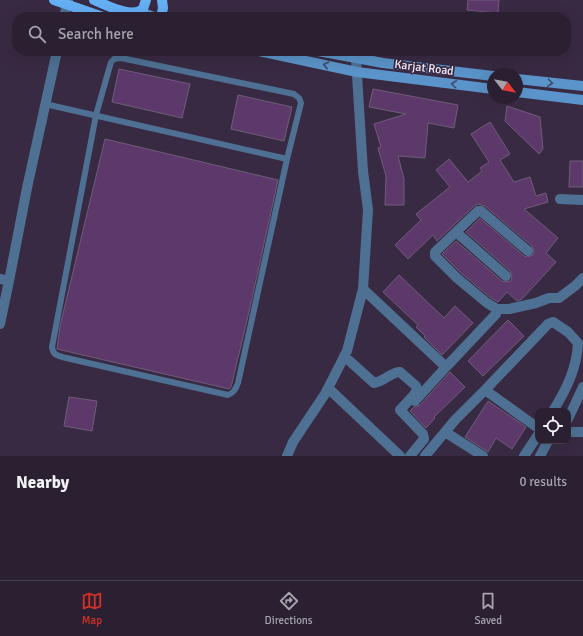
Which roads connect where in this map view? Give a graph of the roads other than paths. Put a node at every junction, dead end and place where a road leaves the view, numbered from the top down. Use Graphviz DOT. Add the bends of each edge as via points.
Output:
graph roads {
  1 [pos="54,0"];
  2 [pos="94,0"];
  3 [pos="146,0"];
  4 [pos="162,0"];
  5 [pos="68,2"];
  6 [pos="65,12"];
  7 [pos="91,12"];
  8 [pos="126,12"];
  9 [pos="140,12"];
  10 [pos="162,12"];
  11 [pos="56,56"];
  12 [pos="282,56"];
  13 [pos="342,56"];
  14 [pos="356,59"];
  15 [pos="357,72"];
  16 [pos="487,75"];
  17 [pos="523,80"];
  18 [pos="583,86"];
  19 [pos="487,88"];
  20 [pos="523,93"];
  21 [pos="583,100"];
  22 [pos="45,104"];
  23 [pos="96,115"];
  24 [pos="288,159"];
  25 [pos="560,199"];
  26 [pos="583,200"];
  27 [pos="456,232"];
  28 [pos="528,250"];
  29 [pos="506,276"];
  30 [pos="583,278"];
  31 [pos="4,280"];
  32 [pos="363,289"];
  33 [pos="496,314"];
  34 [pos="0,324"];
  35 [pos="344,356"];
  36 [pos="446,367"];
  37 [pos="583,387"];
  38 [pos="328,388"];
  39 [pos="486,390"];
  40 [pos="555,408"];
  41 [pos="403,413"];
  42 [pos="571,413"];
  43 [pos="535,426"];
  44 [pos="445,432"];
  45 [pos="571,432"];
  46 [pos="583,432"];
  47 [pos="535,440"];
  48 [pos="546,444"];
  49 [pos="287,456"];
  50 [pos="400,456"];
  51 [pos="410,456"];
  52 [pos="425,456"];
  53 [pos="483,456"];
  54 [pos="524,456"];
  55 [pos="540,456"];
  1 -- 5 [label="main road"];
  2 -- 8 [label="main road"];
  3 -- 9 [label="main road"];
  4 -- 10 [label="main road"];
  5 -- 6 [label="street"];
  5 -- 7 [label="main road"];
  11 -- 22 [label="street"];
  15 -- 12 [label="main road, Karjat Road, one-way"];
  13 -- 14 [label="main road, Karjat Road"];
  14 -- 15 [label="street"];
  14 -- 16 [label="main road, Karjat Road"];
  19 -- 15 [label="main road, Karjat Road, one-way"];
  15 -- 32 [label="street" via="368,210"];
  17 -- 18 [label="main road, one-way"];
  20 -- 21 [label="main road"];
  22 -- 23 [label="lane"];
  22 -- 31 [label="street"];
  23 -- 24 [label="lane"];
  23 -- 24 [label="lane" via="111,62 121,58 294,94 301,103"];
  23 -- 24 [label="lane" via="52,347 55,354 62,357 232,394 238,383"];
  25 -- 26 [label="street"];
  27 -- 28 [label="street" via="481,211"];
  27 -- 29 [label="street"];
  27 -- 30 [label="street" via="435,252 435,256 487,304 497,309 509,309 549,298 559,298"];
  31 -- 34 [label="street"];
  32 -- 35 [label="street"];
  32 -- 36 [label="street"];
  33 -- 36 [label="street"];
  35 -- 38 [label="street"];
  35 -- 41 [label="street" via="374,383 384,380 394,372 400,372 416,386 417,390 400,410"];
  36 -- 41 [label="street"];
  37 -- 42 [label="street"];
  38 -- 49 [label="street" via="293,442"];
  38 -- 50 [label="street"];
  39 -- 40 [label="street" via="548,324 553,322 578,343 578,354 572,373 565,392"];
  39 -- 43 [label="street"];
  39 -- 44 [label="street"];
  41 -- 51 [label="street" via="425,436"];
  44 -- 52 [label="street"];
  44 -- 53 [label="street"];
  45 -- 46 [label="street"];
  47 -- 54 [label="street"];
  48 -- 55 [label="street"];
}
